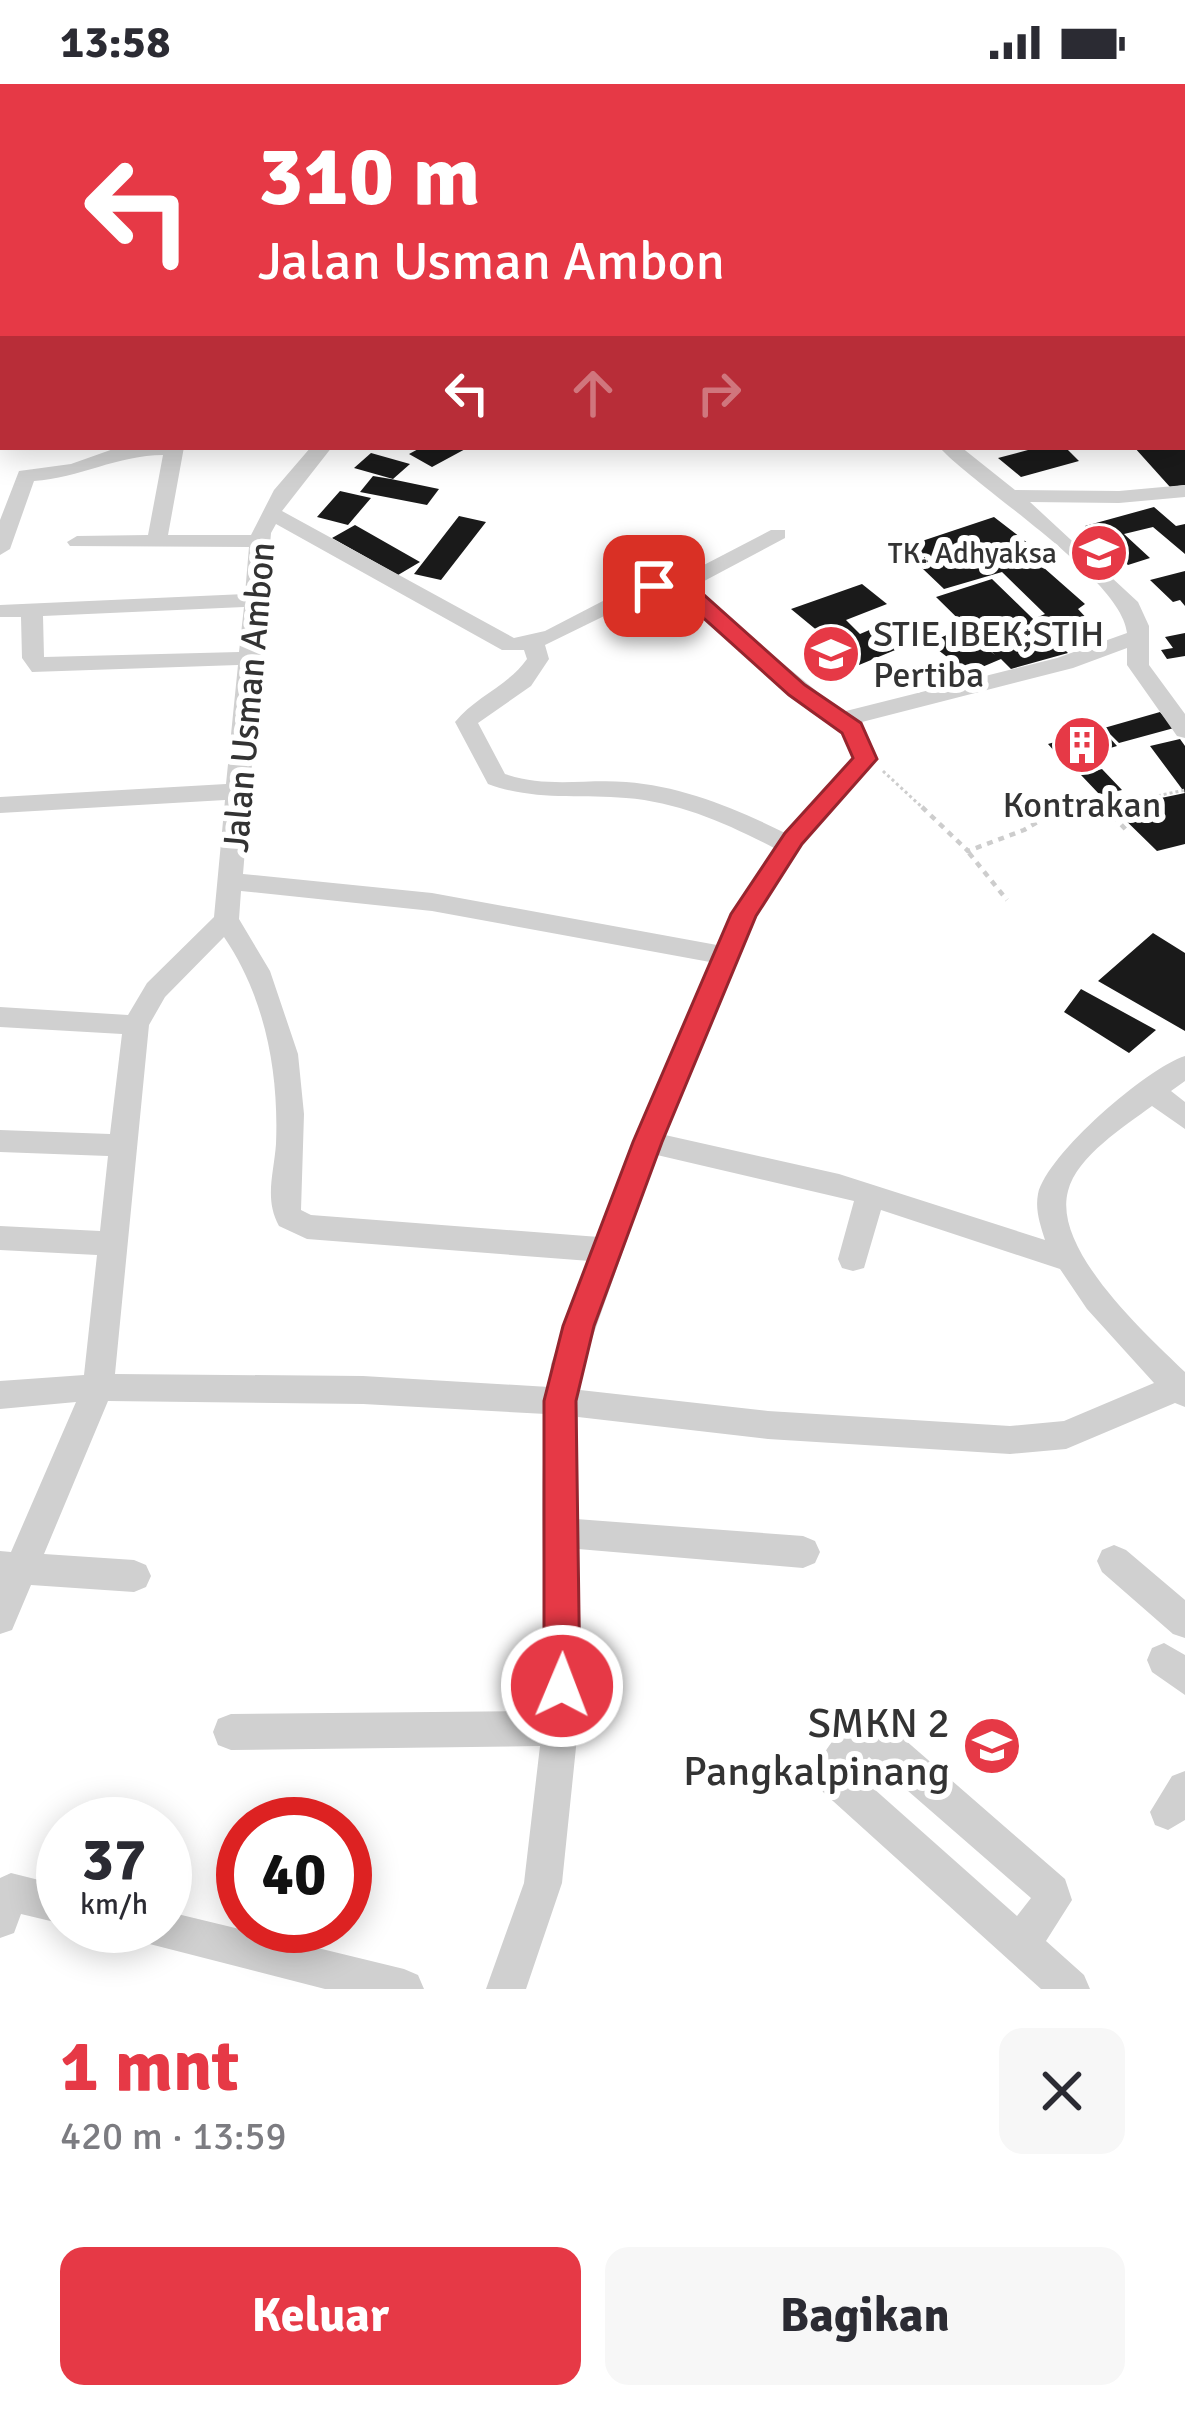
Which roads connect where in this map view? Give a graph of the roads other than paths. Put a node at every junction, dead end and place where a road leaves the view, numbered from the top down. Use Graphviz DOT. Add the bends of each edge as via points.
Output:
graph roads {
  1 [pos="147,450"];
  2 [pos="174,450"];
  3 [pos="320,450"];
  4 [pos="953,450"];
  5 [pos="1185,491"];
  6 [pos="1011,496"];
  7 [pos="271,513"];
  8 [pos="778,534"];
  9 [pos="260,541"];
  10 [pos="77,542"];
  11 [pos="157,542"];
  12 [pos="0,549"];
  13 [pos="677,587"];
  14 [pos="256,600"];
  15 [pos="0,611"];
  16 [pos="32,611"];
  17 [pos="1135,638"];
  18 [pos="533,644"];
  19 [pos="251,658"];
  20 [pos="847,724"];
  21 [pos="1185,730"];
  22 [pos="239,790"];
  23 [pos="0,805"];
  24 [pos="789,845"];
  25 [pos="232,882"];
  26 [pos="226,920"];
  27 [pos="726,956"];
  28 [pos="0,1017"];
  29 [pos="136,1025"];
  30 [pos="1185,1066"];
  31 [pos="1153,1090"];
  32 [pos="1185,1118"];
  33 [pos="0,1141"];
  34 [pos="648,1142"];
  35 [pos="122,1145"];
  36 [pos="870,1195"];
  37 [pos="0,1238"];
  38 [pos="112,1244"];
  39 [pos="608,1250"];
  40 [pos="1067,1258"];
  41 [pos="854,1259"];
  42 [pos="98,1387"];
  43 [pos="1182,1390"];
  44 [pos="0,1395"];
  45 [pos="560,1401"];
  46 [pos="563,1532"];
  47 [pos="803,1552"];
  48 [pos="1114,1561"];
  49 [pos="12,1567"];
  50 [pos="134,1576"];
  51 [pos="0,1618"];
  52 [pos="1185,1622"];
  53 [pos="560,1728"];
  54 [pos="231,1732"];
  55 [pos="36,1898"];
  56 [pos="0,1918"];
  57 [pos="192,1937"];
  58 [pos="1019,1945"];
  59 [pos="404,1989"];
  60 [pos="506,1989"];
  61 [pos="1070,1989"];
  1 -- 12 [label="street" via="26,475"];
  2 -- 11 [label="street"];
  3 -- 7 [label="street, Jalan Usman Ambon"];
  4 -- 6 [label="street"];
  5 -- 6 [label="street"];
  6 -- 17 [label="street" via="1127,602"];
  7 -- 9 [label="street, Jalan Usman Ambon"];
  7 -- 18 [label="street, Jalan Usman Ambon" via="498,641"];
  8 -- 13 [label="street"];
  9 -- 11 [label="street"];
  9 -- 14 [label="street, Jalan Usman Ambon"];
  10 -- 11 [label="street"];
  13 -- 18 [label="street" via="645,589"];
  13 -- 20 [label="street"];
  14 -- 16 [label="street"];
  14 -- 19 [label="street, Jalan Usman Ambon"];
  15 -- 16 [label="street"];
  16 -- 19 [label="street" via="40,667"];
  17 -- 20 [label="street"];
  17 -- 21 [label="street" via="1142,673"];
  18 -- 24 [label="street" via="538,659 530,674 466,722 496,779 673,796"];
  19 -- 22 [label="street, Jalan Usman Ambon"];
  20 -- 24 [label="street" via="866,759"];
  22 -- 23 [label="street"];
  22 -- 25 [label="street, Jalan Usman Ambon"];
  24 -- 27 [label="street" via="755,892"];
  25 -- 26 [label="street, Jalan Usman Ambon"];
  25 -- 27 [label="street" via="432,902"];
  26 -- 29 [label="street" via="156,990"];
  26 -- 39 [label="street" via="263,979 284,1053 289,1219 307,1227"];
  27 -- 34 [label="street"];
  28 -- 29 [label="street"];
  29 -- 35 [label="street"];
  30 -- 31 [label="street"];
  31 -- 32 [label="street"];
  31 -- 40 [label="street" via="1059,1179 1050,1211"];
  33 -- 35 [label="street"];
  34 -- 36 [label="street"];
  34 -- 39 [label="street"];
  35 -- 38 [label="street"];
  36 -- 40 [label="street"];
  36 -- 41 [label="street"];
  37 -- 38 [label="street"];
  38 -- 42 [label="street"];
  39 -- 45 [label="street"];
  40 -- 43 [label="street"];
  42 -- 44 [label="street"];
  42 -- 45 [label="street"];
  42 -- 49 [label="street"];
  43 -- 45 [label="street" via="1066,1435 1010,1440"];
  45 -- 46 [label="street"];
  46 -- 47 [label="street"];
  46 -- 53 [label="street"];
  48 -- 52 [label="street"];
  49 -- 50 [label="street"];
  49 -- 51 [label="street"];
  53 -- 54 [label="street"];
  53 -- 60 [label="street" via="542,1883"];
  55 -- 56 [label="street" via="11,1892"];
  57 -- 59 [label="street"];
  58 -- 58 [label="street" via="1052,1892 875,1739 863,1738 838,1762 836,1779"];
  58 -- 61 [label="street"];
}
